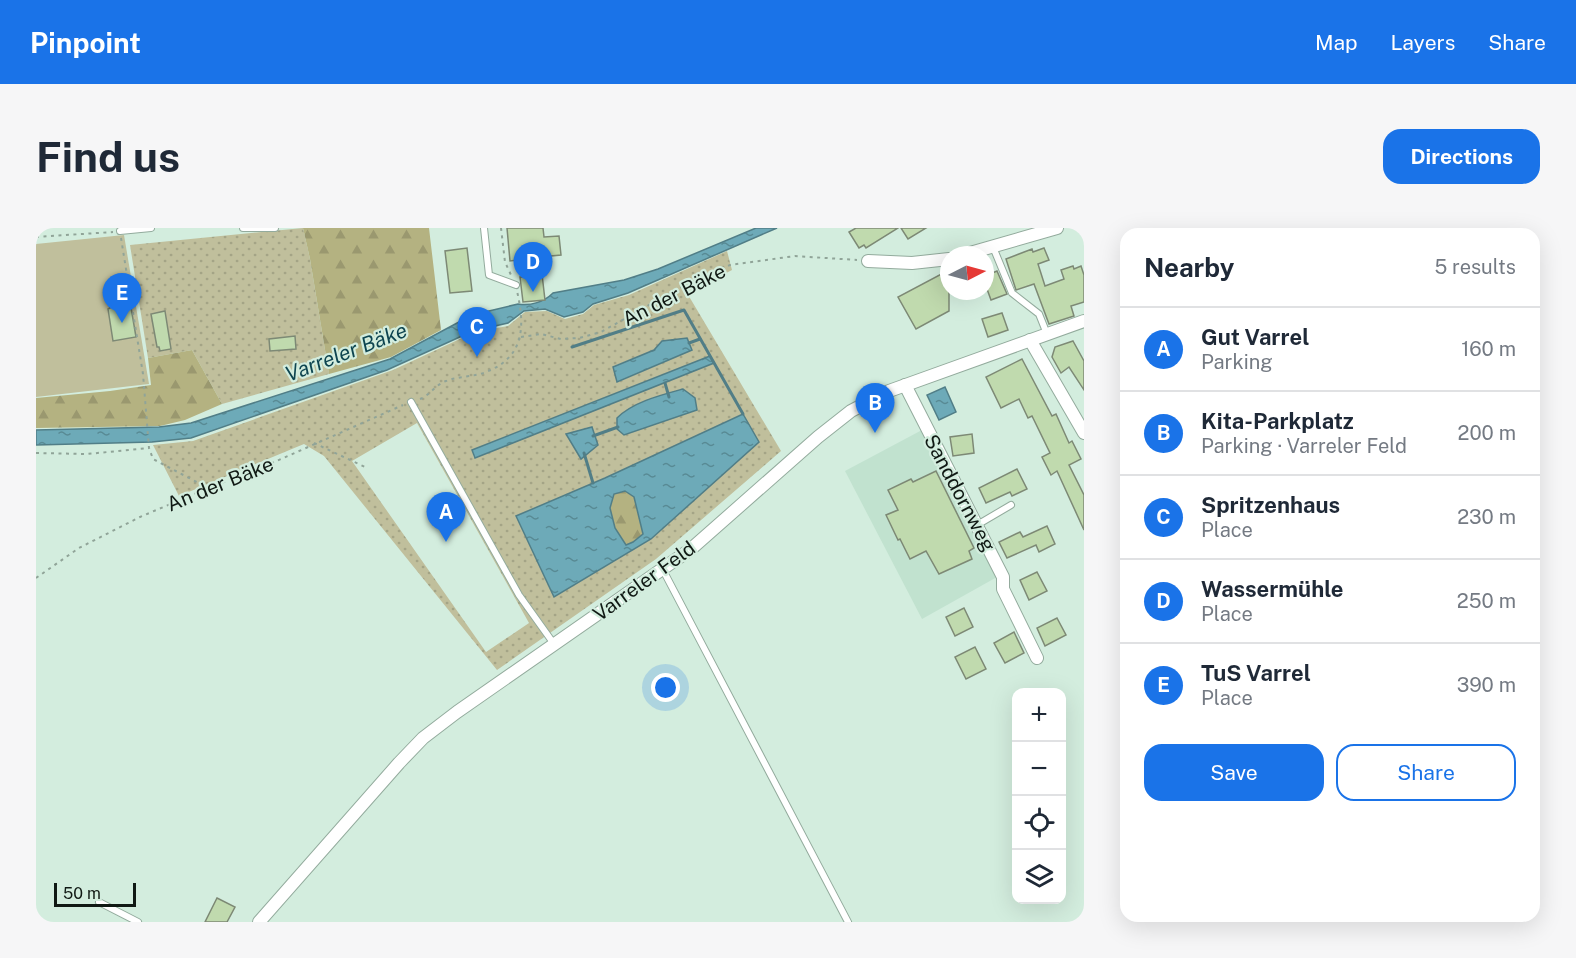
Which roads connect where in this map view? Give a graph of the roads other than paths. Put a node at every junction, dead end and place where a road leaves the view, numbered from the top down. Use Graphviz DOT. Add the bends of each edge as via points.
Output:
graph roads {
  1 [pos="151,228"];
  2 [pos="243,228"];
  3 [pos="275,228"];
  4 [pos="483,228"];
  5 [pos="1057,228"];
  6 [pos="120,231"];
  7 [pos="993,246"];
  8 [pos="994,248"];
  9 [pos="940,260"];
  10 [pos="868,261"];
  11 [pos="516,285"];
  12 [pos="1084,321"];
  13 [pos="1047,334"];
  14 [pos="1030,340"];
  15 [pos="905,385"];
  16 [pos="411,402"];
  17 [pos="1084,433"];
  18 [pos="1011,505"];
  19 [pos="977,525"];
  20 [pos="663,570"];
  21 [pos="554,644"];
  22 [pos="1037,658"];
  23 [pos="99,902"];
  24 [pos="138,922"];
  25 [pos="260,922"];
  26 [pos="848,922"];
  1 -- 6 [label="lane"];
  2 -- 3 [label="lane"];
  4 -- 11 [label="lane" via="489,275"];
  5 -- 7 [label="street"];
  8 -- 13 [label="lane" via="1012,293 1039,314"];
  9 -- 10 [label="street"];
  12 -- 13 [label="street, Varreler Feld"];
  13 -- 14 [label="street, Varreler Feld"];
  14 -- 15 [label="street, Varreler Feld"];
  14 -- 17 [label="street"];
  15 -- 19 [label="street, Sanddornweg"];
  15 -- 20 [label="street, Varreler Feld" via="851,411"];
  16 -- 21 [label="lane" via="519,596"];
  18 -- 19 [label="lane"];
  19 -- 22 [label="street, Sanddornweg" via="1003,577 1005,604"];
  20 -- 21 [label="street, Varreler Feld"];
  20 -- 26 [label="lane"];
  21 -- 25 [label="street, Varreler Feld" via="423,738"];
  23 -- 24 [label="lane"];
}
